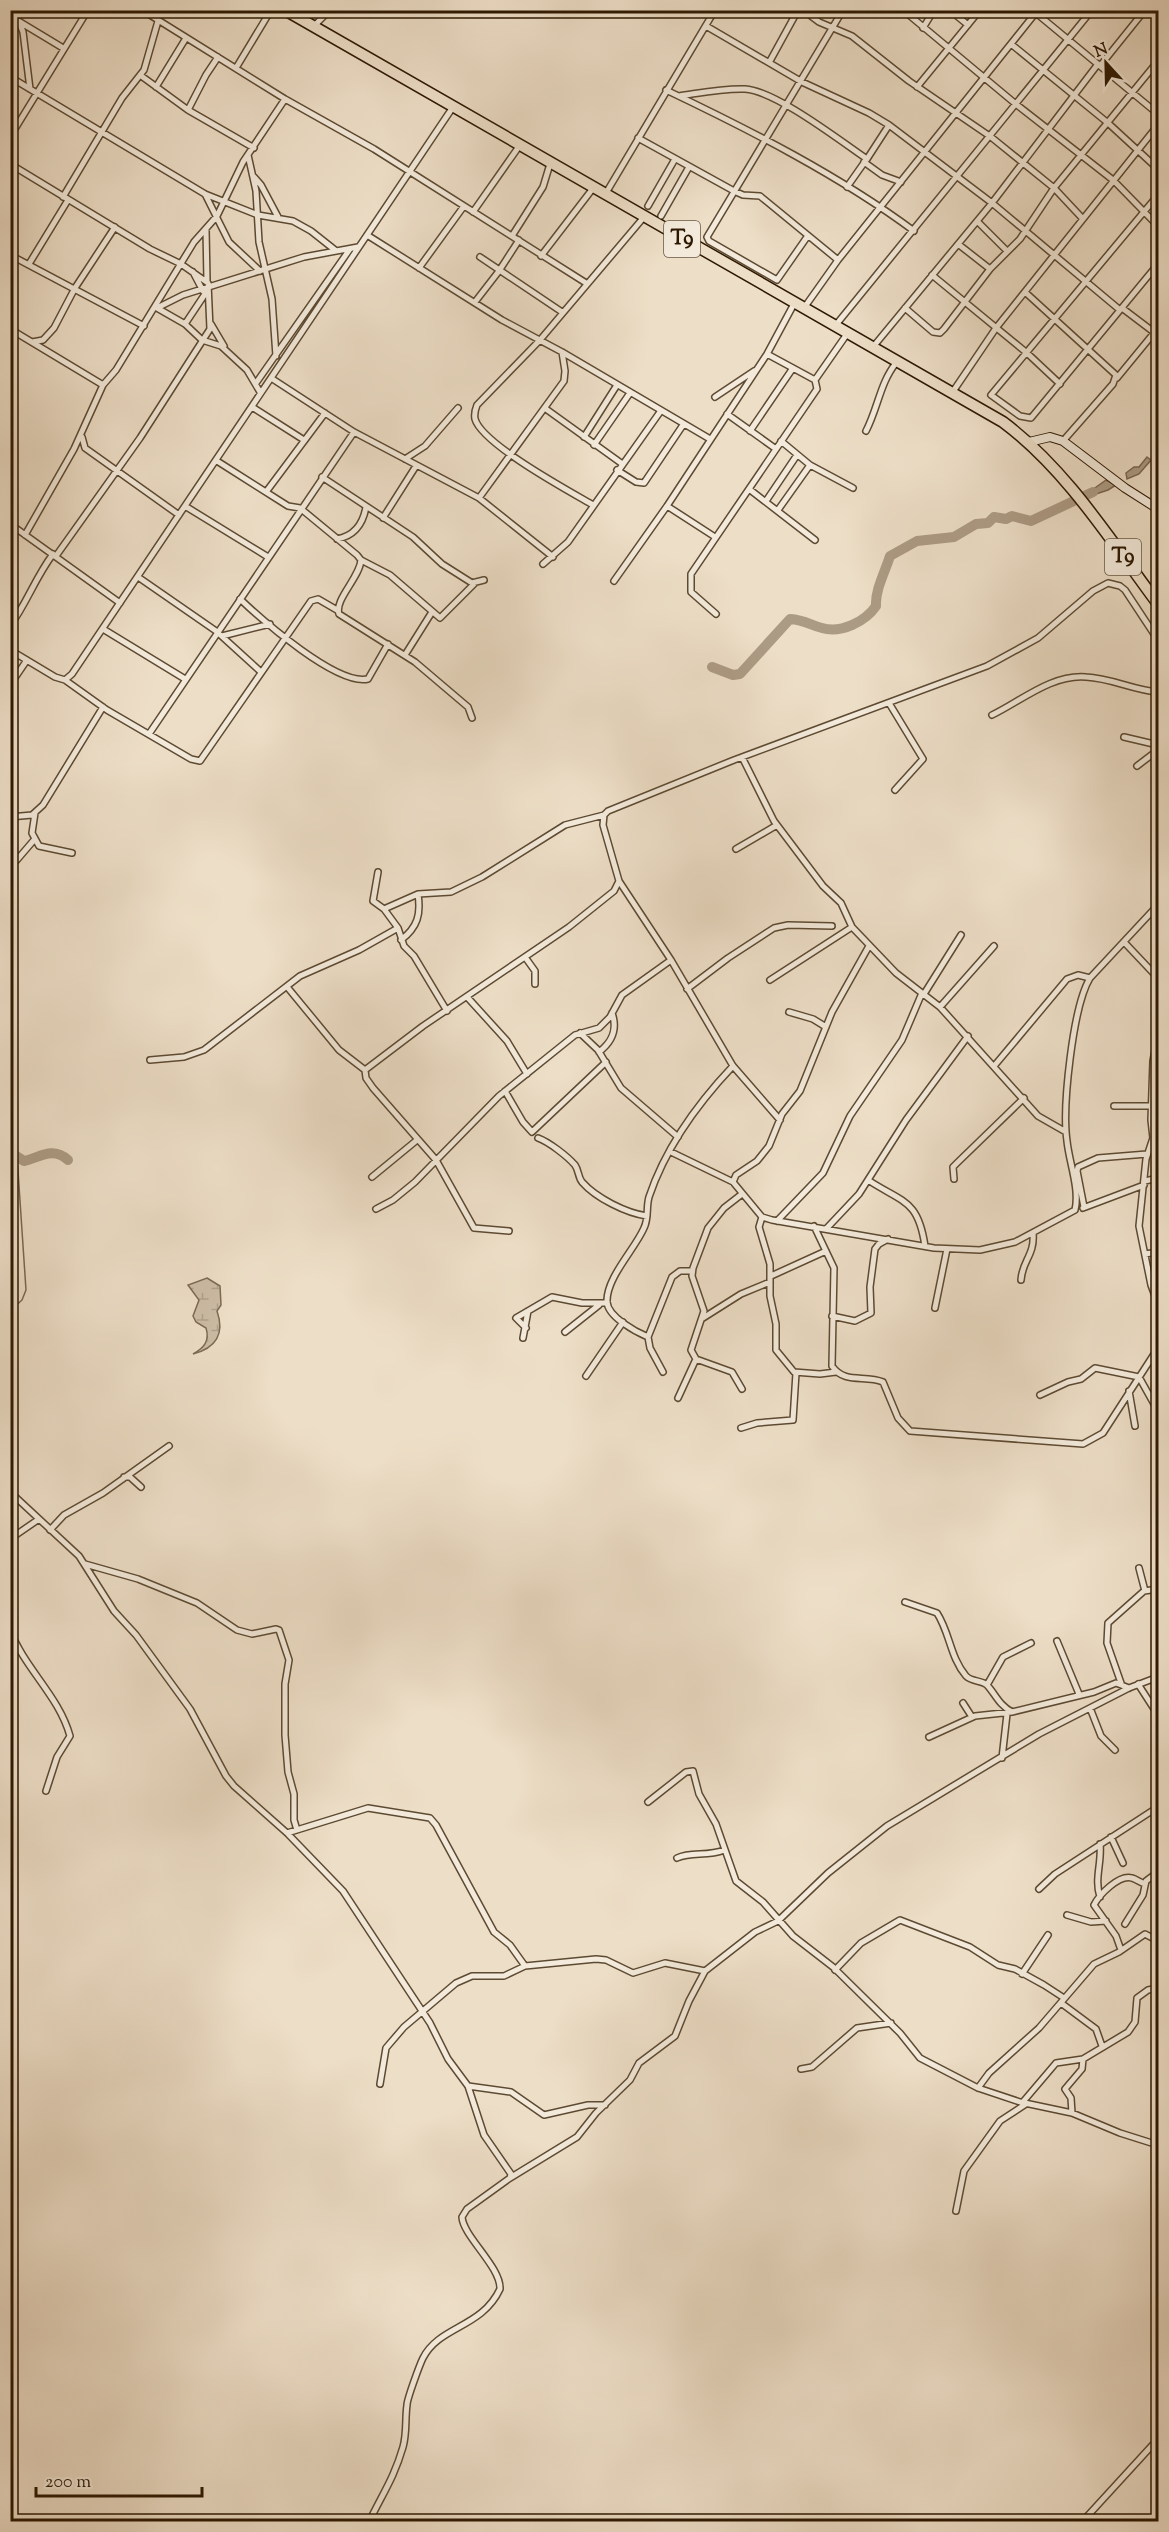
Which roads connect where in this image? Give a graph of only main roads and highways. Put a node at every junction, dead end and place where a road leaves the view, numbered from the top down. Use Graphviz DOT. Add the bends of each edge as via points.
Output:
graph roads {
  1 [pos="285,10"];
  2 [pos="1029,442"];
  3 [pos="1158,509"];
  4 [pos="1158,604"];
  1 -- 2 [label="highway, T9" via="550,164 646,212 834,327 980,407"];
  2 -- 3 [label="main road" via="1050,437 1063,441"];
  2 -- 4 [label="highway, T9" via="1089,511"];
}
